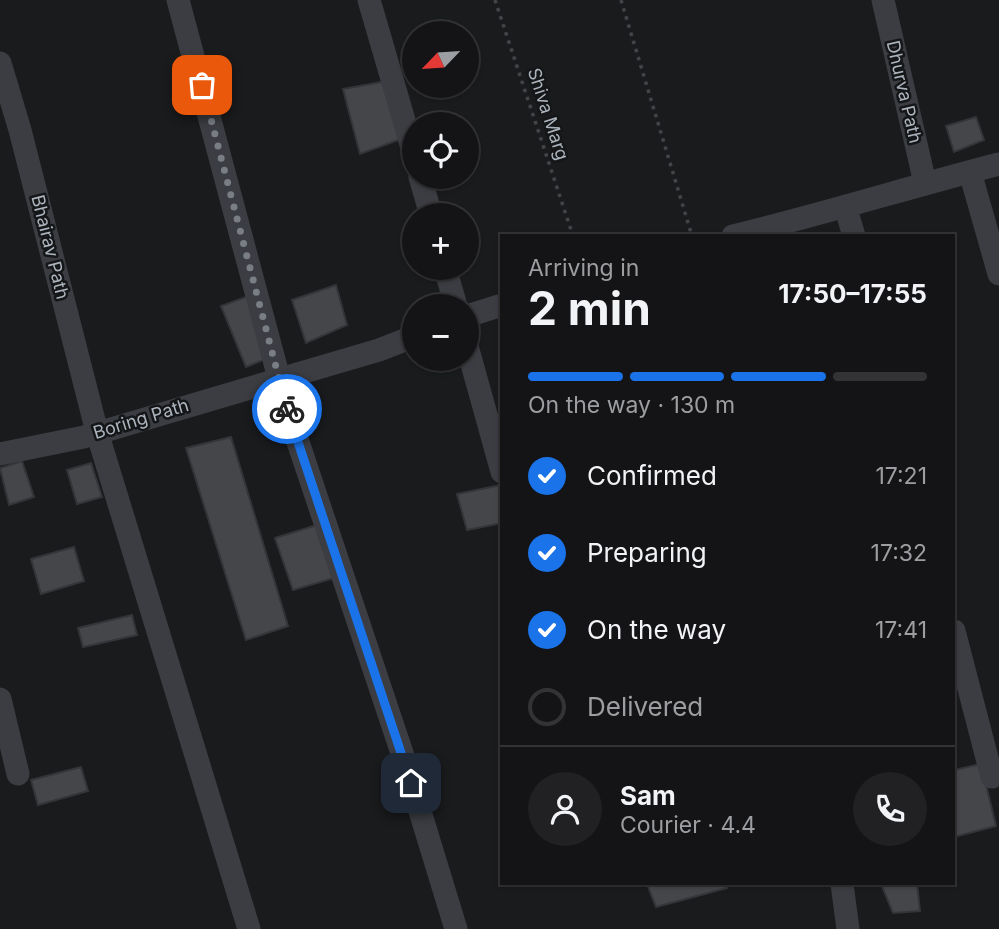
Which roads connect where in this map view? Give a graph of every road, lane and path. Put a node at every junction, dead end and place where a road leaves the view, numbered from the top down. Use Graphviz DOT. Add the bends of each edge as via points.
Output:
graph roads {
  1 [pos="178,0"];
  2 [pos="369,0"];
  3 [pos="495,0"];
  4 [pos="621,0"];
  5 [pos="883,0"];
  6 [pos="0,63"];
  7 [pos="402,113"];
  8 [pos="999,164"];
  9 [pos="970,172"];
  10 [pos="925,183"];
  11 [pos="846,209"];
  12 [pos="572,234"];
  13 [pos="691,234"];
  14 [pos="741,234"];
  15 [pos="853,234"];
  16 [pos="999,274"];
  17 [pos="500,307"];
  18 [pos="479,313"];
  19 [pos="402,341"];
  20 [pos="474,371"];
  21 [pos="281,377"];
  22 [pos="97,432"];
  23 [pos="0,454"];
  24 [pos="500,465"];
  25 [pos="955,635"];
  26 [pos="0,699"];
  27 [pos="18,774"];
  28 [pos="992,777"];
  29 [pos="842,885"];
  30 [pos="249,929"];
  31 [pos="456,929"];
  32 [pos="848,929"];
  1 -- 21 [label="street"];
  2 -- 7 [label="street"];
  3 -- 12 [label="path, Shiva Marg"];
  4 -- 13 [label="path"];
  5 -- 10 [label="street, Dhurva Path"];
  6 -- 22 [label="street, Bhairav Path"];
  8 -- 9 [label="street"];
  9 -- 10 [label="street"];
  9 -- 16 [label="street"];
  10 -- 11 [label="street"];
  11 -- 14 [label="street"];
  11 -- 15 [label="street"];
  17 -- 18 [label="street"];
  19 -- 21 [label="street, Boring Path"];
  20 -- 24 [label="street"];
  21 -- 22 [label="street, Boring Path"];
  21 -- 31 [label="street" via="288,412"];
  22 -- 23 [label="street, Boring Path"];
  22 -- 30 [label="street, Bhairav Path"];
  25 -- 28 [label="street"];
  26 -- 27 [label="street"];
  29 -- 32 [label="street"];
}
